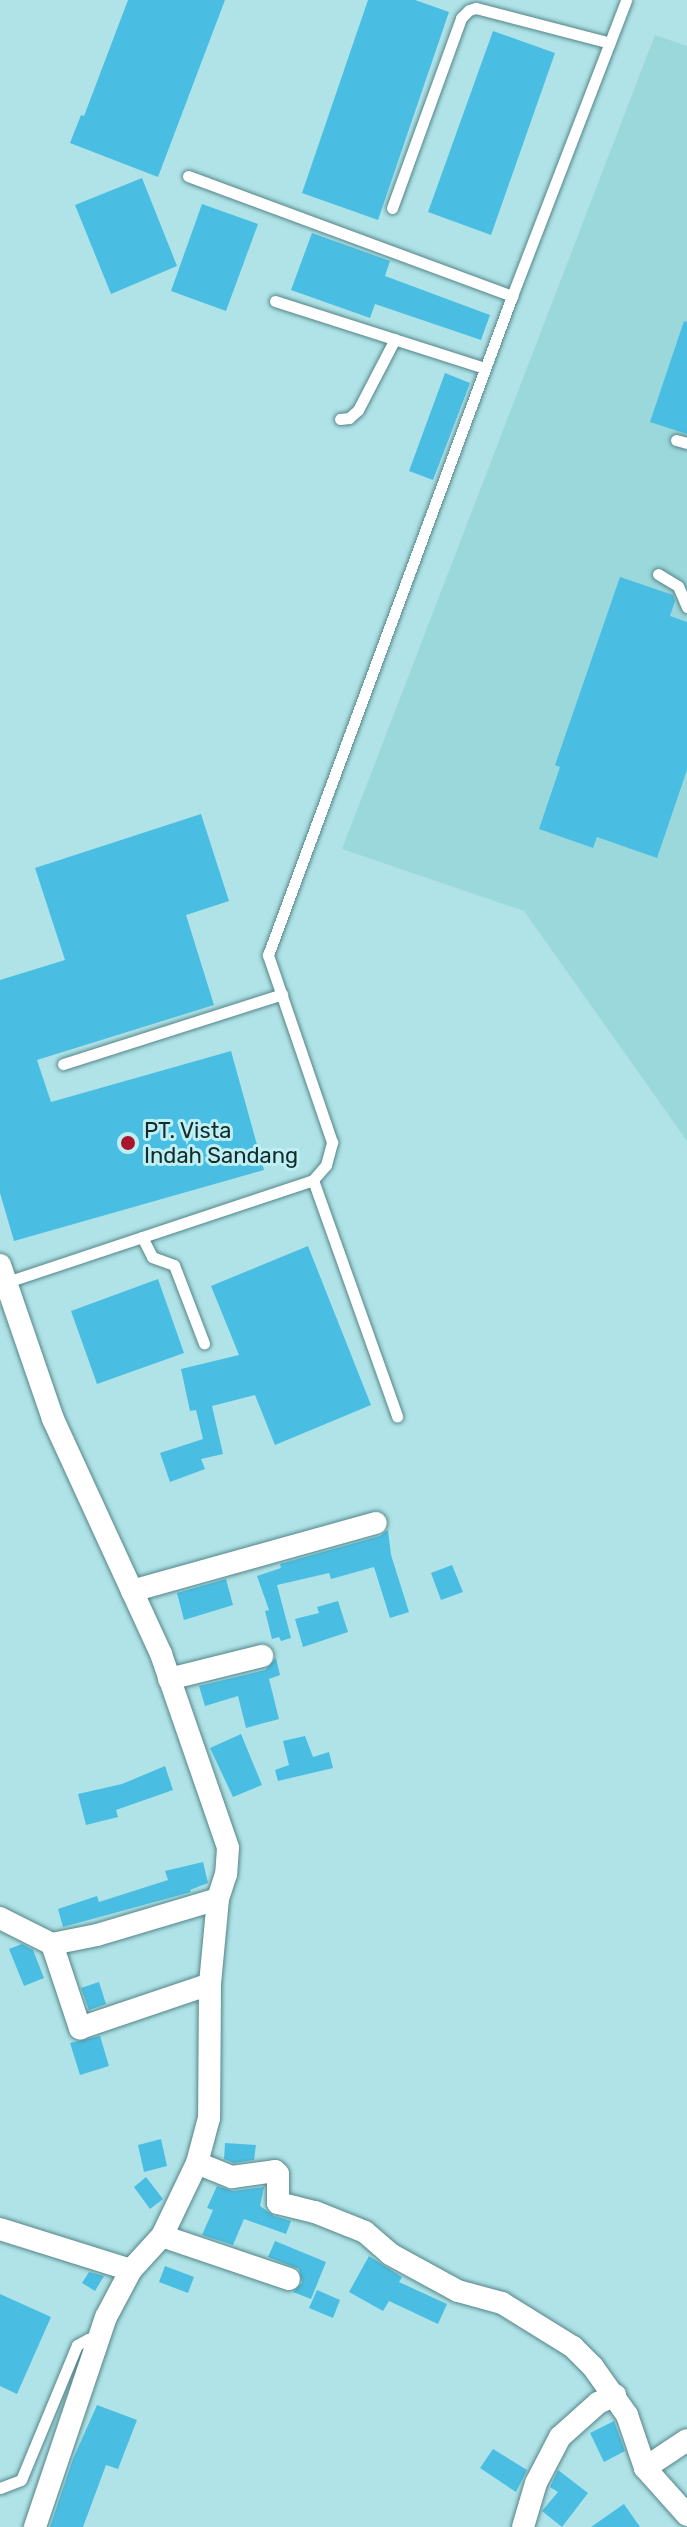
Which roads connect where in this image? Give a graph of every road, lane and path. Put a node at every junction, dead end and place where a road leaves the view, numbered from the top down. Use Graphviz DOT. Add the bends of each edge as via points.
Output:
graph roads {
  1 [pos="626,0"];
  2 [pos="610,43"];
  3 [pos="188,176"];
  4 [pos="392,208"];
  5 [pos="512,296"];
  6 [pos="275,301"];
  7 [pos="395,339"];
  8 [pos="485,368"];
  9 [pos="340,419"];
  10 [pos="658,574"];
  11 [pos="687,607"];
  12 [pos="282,994"];
  13 [pos="63,1064"];
  14 [pos="313,1180"];
  15 [pos="142,1237"];
  16 [pos="3,1273"];
  17 [pos="204,1343"];
  18 [pos="397,1416"];
  19 [pos="376,1523"];
  20 [pos="132,1591"];
  21 [pos="262,1656"];
  22 [pos="169,1679"];
  23 [pos="218,1899"];
  24 [pos="0,1918"];
  25 [pos="52,1944"];
  26 [pos="210,1984"];
  27 [pos="197,2163"];
  28 [pos="0,2229"];
  29 [pos="162,2236"];
  30 [pos="131,2270"];
  31 [pos="289,2279"];
  32 [pos="98,2342"];
  33 [pos="615,2395"];
  34 [pos="687,2440"];
  35 [pos="645,2468"];
  36 [pos="0,2488"];
  37 [pos="687,2515"];
  38 [pos="35,2527"];
  39 [pos="523,2527"];
  1 -- 2 [label="lane"];
  2 -- 4 [label="lane" via="469,10 461,18"];
  2 -- 5 [label="lane"];
  3 -- 5 [label="lane"];
  5 -- 8 [label="lane"];
  6 -- 7 [label="lane"];
  7 -- 8 [label="lane"];
  7 -- 9 [label="lane" via="358,410"];
  8 -- 12 [label="lane" via="268,955"];
  10 -- 11 [label="lane" via="678,586"];
  12 -- 13 [label="lane"];
  12 -- 14 [label="lane" via="332,1142 326,1165"];
  14 -- 15 [label="lane"];
  14 -- 18 [label="lane"];
  15 -- 16 [label="lane"];
  15 -- 17 [label="lane" via="152,1257 174,1265"];
  16 -- 20 [label="street" via="53,1419"];
  19 -- 20 [label="street"];
  20 -- 22 [label="street"];
  21 -- 22 [label="street"];
  22 -- 23 [label="street" via="228,1848"];
  23 -- 25 [label="street"];
  23 -- 26 [label="street"];
  24 -- 25 [label="street"];
  25 -- 26 [label="street" via="80,2028"];
  26 -- 27 [label="street" via="209,2118"];
  27 -- 29 [label="street"];
  27 -- 33 [label="street" via="232,2177 275,2171 278,2203 365,2232 390,2254 458,2291 502,2303 573,2347"];
  28 -- 30 [label="street"];
  29 -- 30 [label="street"];
  29 -- 31 [label="street"];
  30 -- 32 [label="street"];
  32 -- 36 [label="lane" via="88,2339 77,2345 21,2480"];
  32 -- 38 [label="street"];
  33 -- 35 [label="street"];
  33 -- 39 [label="street" via="560,2437 541,2470"];
  34 -- 35 [label="street"];
  35 -- 37 [label="street"];
}
